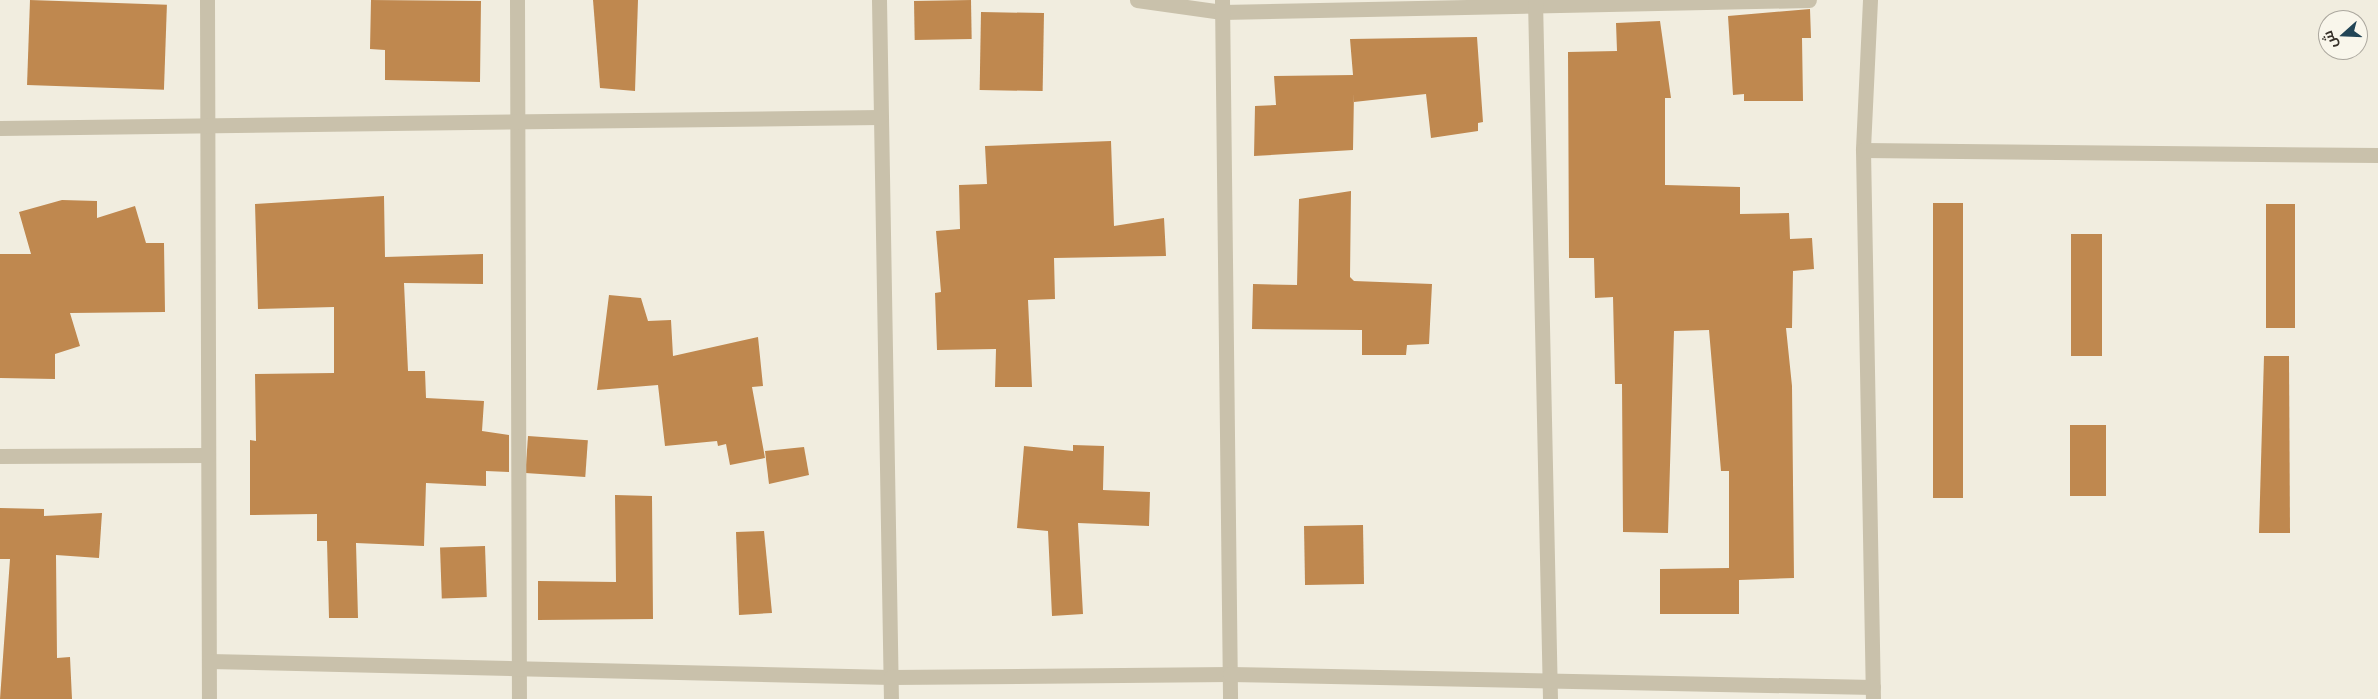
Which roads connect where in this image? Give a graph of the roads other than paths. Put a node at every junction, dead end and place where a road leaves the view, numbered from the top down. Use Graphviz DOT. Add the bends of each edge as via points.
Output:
graph roads {
  1 [pos="207,0"];
  2 [pos="517,0"];
  3 [pos="879,0"];
  4 [pos="1137,0"];
  5 [pos="1809,0"];
  6 [pos="1870,0"];
  7 [pos="1536,2"];
  8 [pos="1222,6"];
  9 [pos="880,117"];
  10 [pos="517,123"];
  11 [pos="0,128"];
  12 [pos="208,128"];
  13 [pos="1863,150"];
  14 [pos="2378,155"];
  15 [pos="208,455"];
  16 [pos="0,456"];
  17 [pos="209,661"];
  18 [pos="519,666"];
  19 [pos="1230,674"];
  20 [pos="891,677"];
  21 [pos="1550,678"];
  22 [pos="1873,693"];
  23 [pos="209,699"];
  24 [pos="519,699"];
  25 [pos="891,699"];
  26 [pos="1230,699"];
  27 [pos="1550,699"];
  1 -- 12 [label="street"];
  2 -- 10 [label="street"];
  3 -- 9 [label="street"];
  4 -- 8 [label="street"];
  5 -- 7 [label="street"];
  6 -- 13 [label="street"];
  7 -- 8 [label="street"];
  7 -- 21 [label="street"];
  8 -- 19 [label="street"];
  9 -- 10 [label="street"];
  9 -- 20 [label="street"];
  10 -- 12 [label="street"];
  10 -- 18 [label="street"];
  11 -- 12 [label="street"];
  12 -- 15 [label="street"];
  13 -- 14 [label="street"];
  13 -- 22 [label="street"];
  15 -- 16 [label="street"];
  15 -- 17 [label="street"];
  17 -- 18 [label="street"];
  17 -- 23 [label="street"];
  18 -- 20 [label="street"];
  18 -- 24 [label="street"];
  19 -- 20 [label="street"];
  19 -- 21 [label="street"];
  19 -- 26 [label="street"];
  20 -- 25 [label="street"];
  21 -- 22 [label="street"];
  21 -- 27 [label="street"];
}
